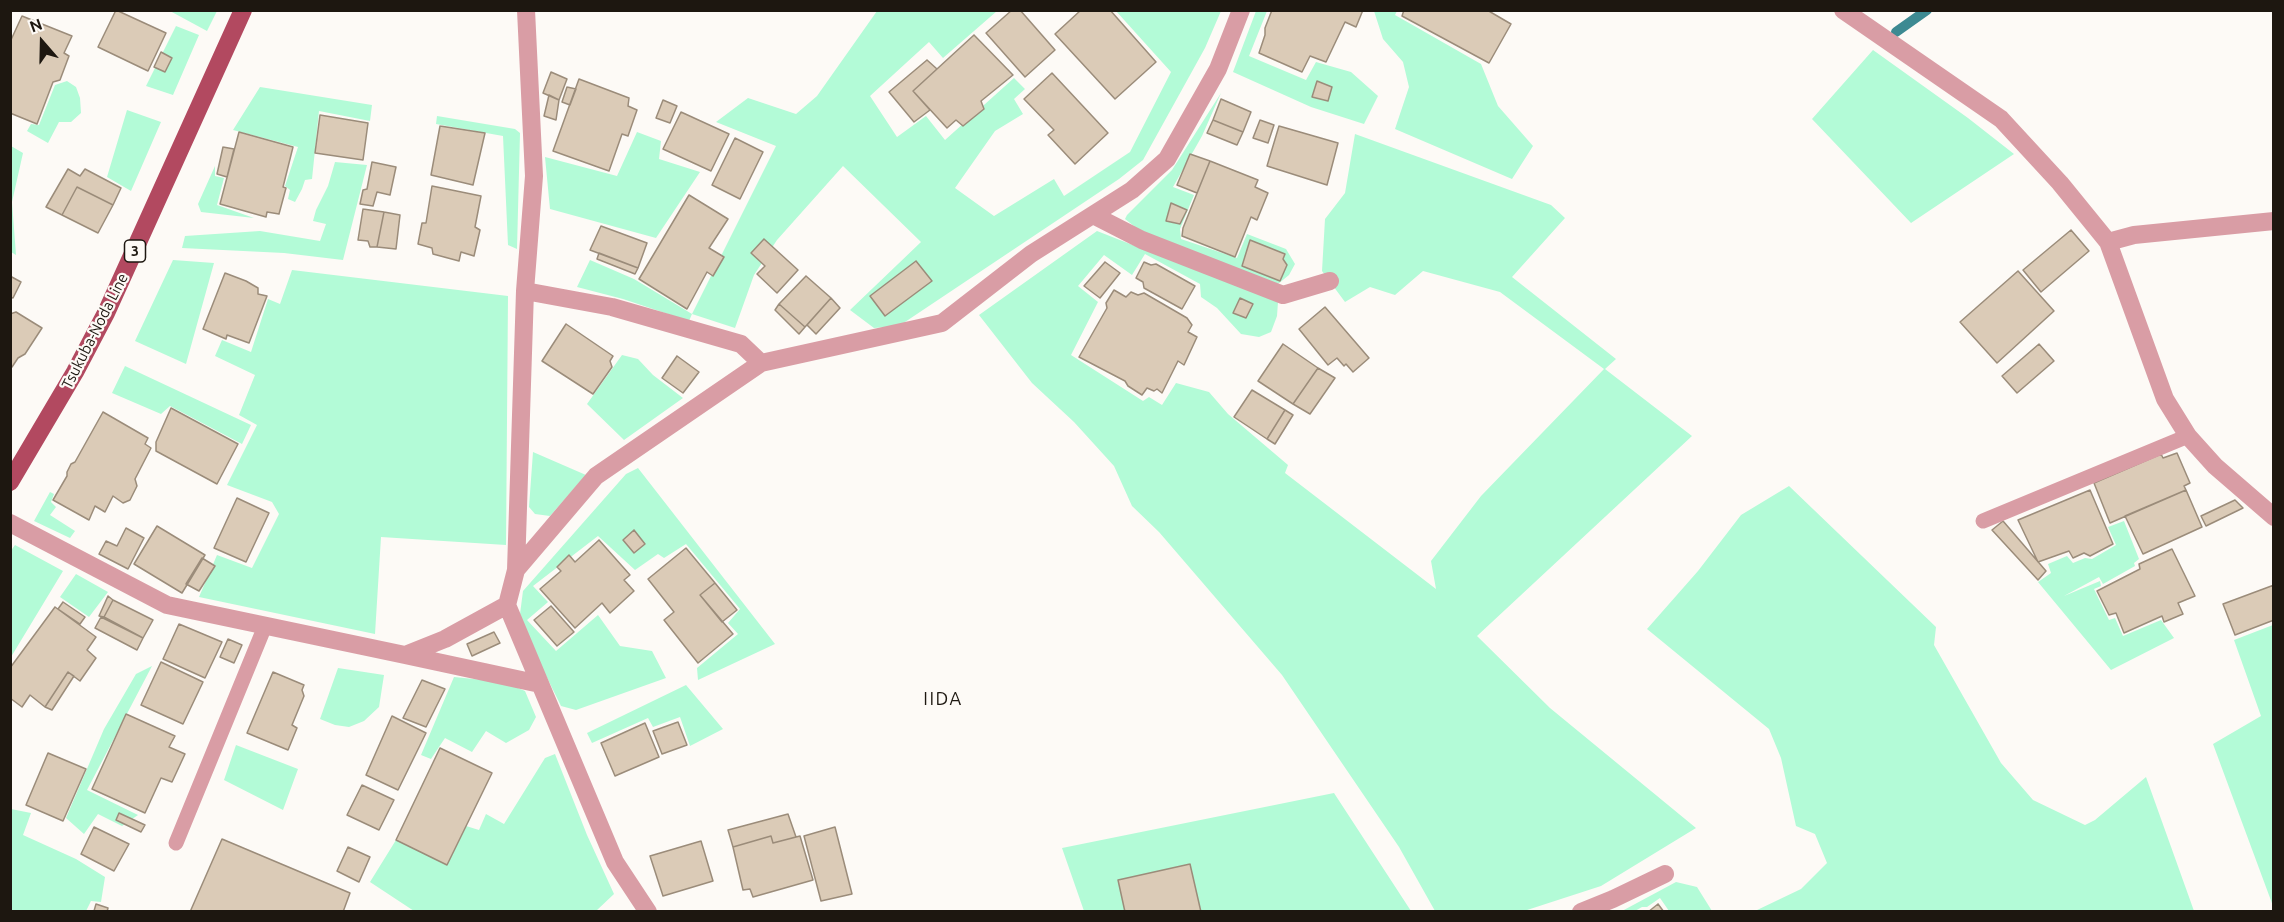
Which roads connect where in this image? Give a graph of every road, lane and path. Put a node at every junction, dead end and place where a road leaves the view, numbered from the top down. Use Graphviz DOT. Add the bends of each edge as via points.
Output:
graph roads {
  1 [pos="243,10"];
  2 [pos="526,10"];
  3 [pos="1241,10"];
  4 [pos="1843,10"];
  5 [pos="1094,215"];
  6 [pos="2274,221"];
  7 [pos="2108,242"];
  8 [pos="1330,281"];
  9 [pos="525,291"];
  10 [pos="761,363"];
  11 [pos="2188,436"];
  12 [pos="10,482"];
  13 [pos="2274,517"];
  14 [pos="1983,521"];
  15 [pos="10,523"];
  16 [pos="516,570"];
  17 [pos="507,605"];
  18 [pos="265,626"];
  19 [pos="405,655"];
  20 [pos="540,684"];
  21 [pos="176,843"];
  22 [pos="1665,874"];
  23 [pos="648,912"];
  24 [pos="1581,912"];
  1 -- 12 [label="main road, Tsukuba-Noda Line / 3" via="106,313"];
  2 -- 9 [label="street" via="534,176"];
  3 -- 5 [label="street" via="1218,69 1167,159 1132,190"];
  4 -- 7 [label="street" via="2001,119"];
  5 -- 8 [label="street" via="1142,240 1283,295"];
  5 -- 10 [label="street" via="1031,254 942,323"];
  6 -- 7 [label="street" via="2134,235"];
  7 -- 11 [label="street" via="2165,399"];
  9 -- 10 [label="street" via="612,307 741,344"];
  9 -- 16 [label="street"];
  10 -- 16 [label="street" via="596,476"];
  11 -- 13 [label="street" via="2215,466"];
  11 -- 14 [label="lane"];
  15 -- 18 [label="street" via="167,605"];
  16 -- 17 [label="street"];
  17 -- 19 [label="street" via="445,639"];
  17 -- 20 [label="street"];
  18 -- 19 [label="street"];
  18 -- 21 [label="lane"];
  19 -- 20 [label="street"];
  20 -- 23 [label="street" via="615,862"];
  22 -- 24 [label="street"];
}
